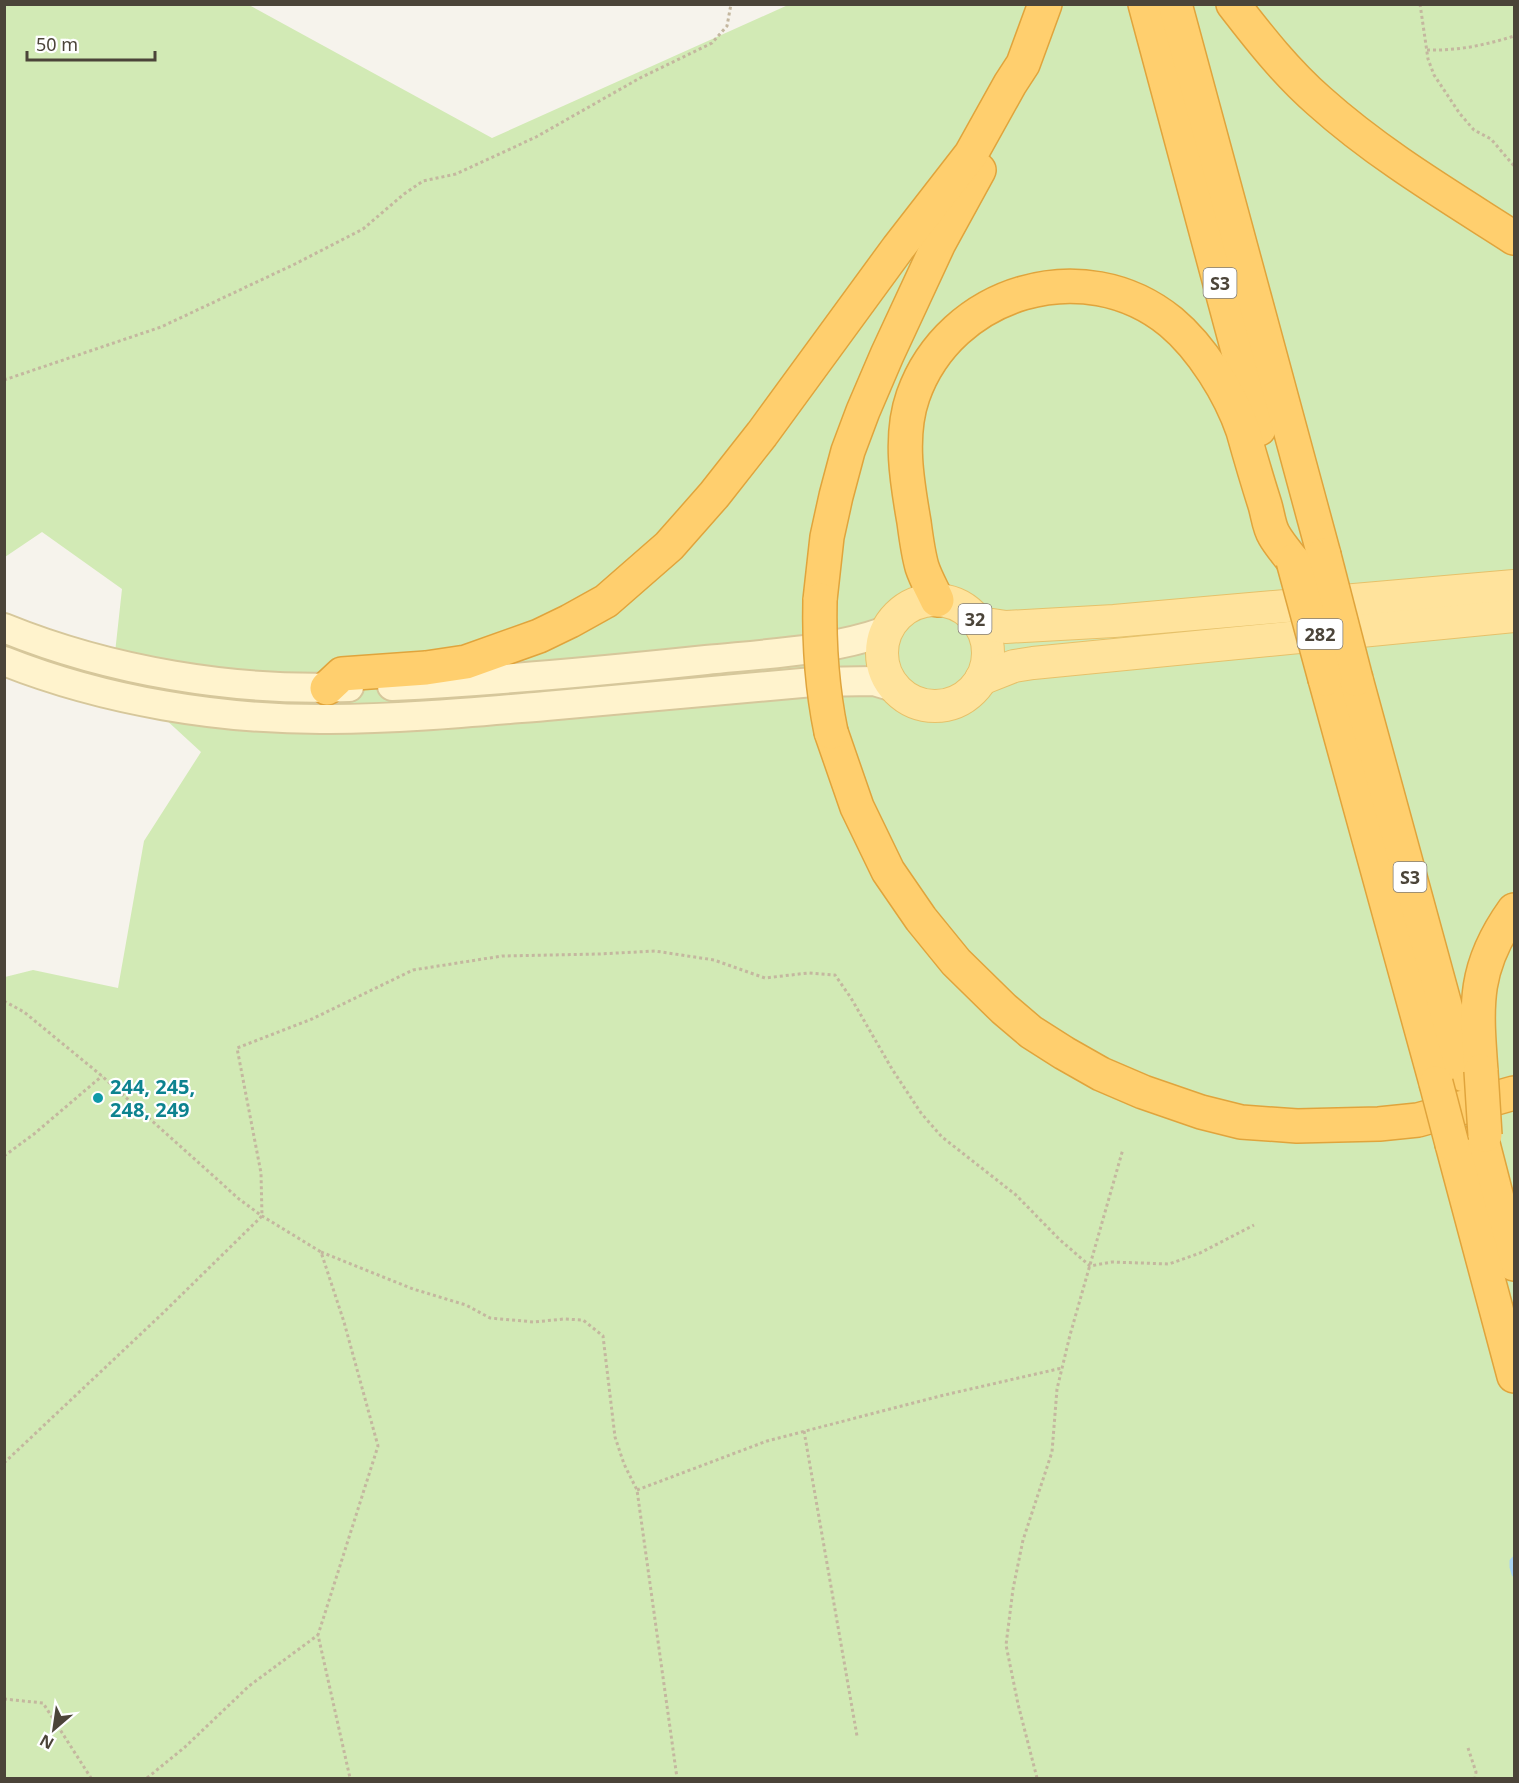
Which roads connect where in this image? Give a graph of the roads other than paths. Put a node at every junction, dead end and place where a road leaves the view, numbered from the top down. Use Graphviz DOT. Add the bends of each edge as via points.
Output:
graph roads {
  1 [pos="1045,4"];
  2 [pos="1145,4"];
  3 [pos="1175,4"];
  4 [pos="1233,4"];
  5 [pos="1019,72"];
  6 [pos="1515,238"];
  7 [pos="1308,558"];
  8 [pos="1515,586"];
  9 [pos="938,600"];
  10 [pos="1515,616"];
  11 [pos="979,623"];
  12 [pos="4,628"];
  13 [pos="886,630"];
  14 [pos="4,661"];
  15 [pos="981,679"];
  16 [pos="894,687"];
  17 [pos="327,688"];
  18 [pos="1515,910"];
  19 [pos="1460,1076"];
  20 [pos="1515,1093"];
  21 [pos="1476,1142"];
  22 [pos="1515,1264"];
  23 [pos="1515,1376"];
  1 -- 5 [label="highway"];
  2 -- 7 [label="highway, S3" via="1256,415"];
  3 -- 7 [label="highway, S3"];
  4 -- 6 [label="highway" via="1270,52 1318,100 1381,151"];
  5 -- 17 [label="highway" via="970,154 762,434 696,516 640,573 606,601 539,636 466,662 342,674"];
  5 -- 20 [label="highway, bridge" via="1018,86 939,243 863,411 848,451 827,537 820,600 825,702 831,732 857,807 883,861 921,920 956,962 1004,1009 1064,1053 1143,1092 1241,1122 1297,1126 1418,1120"];
  7 -- 9 [label="highway" via="1274,534 1242,428 1213,371 1195,346 1171,322 1142,304 1098,289 1061,286 1013,295 969,319 936,354 912,397 905,452 911,502 921,565"];
  7 -- 19 [label="highway, S3, bridge"];
  8 -- 11 [label="main road, 32" via="1103,622 1006,627"];
  9 -- 11 [label="main road, 32" via="968,611"];
  9 -- 13 [label="main road, 32" via="907,608"];
  10 -- 15 [label="main road, 282" via="1033,663"];
  11 -- 15 [label="main road, 32" via="988,657"];
  12 -- 17 [label="main road" via="68,651 170,674 269,687"];
  13 -- 16 [label="main road" via="883,666"];
  13 -- 17 [label="main road" via="844,643 783,652 464,683"];
  14 -- 16 [label="main road" via="61,680 159,704 265,718 441,715 813,682 874,681"];
  15 -- 16 [label="main road" via="964,697 940,706 915,702"];
  18 -- 19 [label="highway" via="1482,970 1478,1009"];
  19 -- 21 [label="highway, S3, bridge"];
  19 -- 21 [label="highway, bridge"];
  21 -- 22 [label="highway, S3"];
  21 -- 23 [label="highway, S3"];
}
